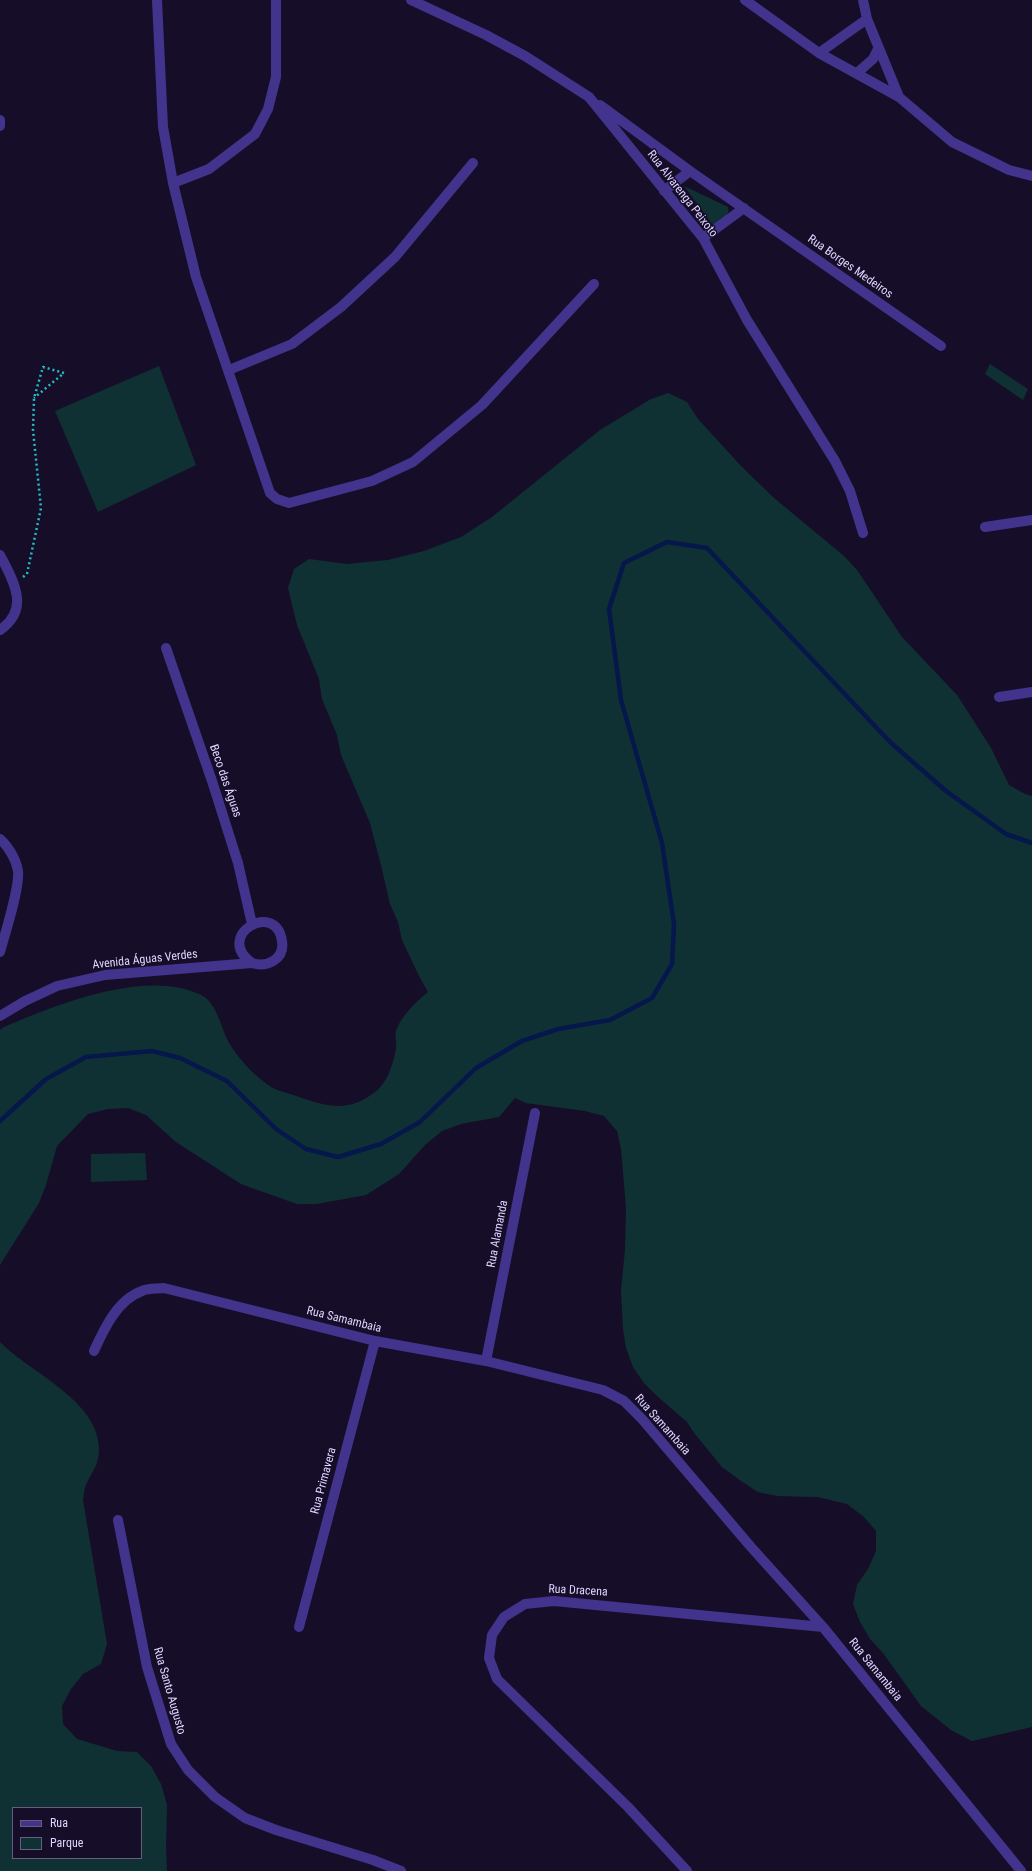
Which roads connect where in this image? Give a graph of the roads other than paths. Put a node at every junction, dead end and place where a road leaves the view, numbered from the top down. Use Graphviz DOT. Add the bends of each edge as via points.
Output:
graph roads {
  1 [pos="157,0"];
  2 [pos="276,0"];
  3 [pos="411,0"];
  4 [pos="745,0"];
  5 [pos="862,0"];
  6 [pos="867,19"];
  7 [pos="878,49"];
  8 [pos="819,53"];
  9 [pos="857,73"];
  10 [pos="589,97"];
  11 [pos="899,98"];
  12 [pos="0,120"];
  13 [pos="0,126"];
  14 [pos="473,163"];
  15 [pos="690,171"];
  16 [pos="1032,176"];
  17 [pos="173,183"];
  18 [pos="664,191"];
  19 [pos="744,208"];
  20 [pos="703,238"];
  21 [pos="594,284"];
  22 [pos="941,346"];
  23 [pos="229,370"];
  24 [pos="1032,520"];
  25 [pos="985,527"];
  26 [pos="863,533"];
  27 [pos="0,555"];
  28 [pos="0,630"];
  29 [pos="166,648"];
  30 [pos="1032,692"];
  31 [pos="999,698"];
  32 [pos="0,838"];
  33 [pos="252,924"];
  34 [pos="0,952"];
  35 [pos="252,963"];
  36 [pos="0,1016"];
  37 [pos="535,1113"];
  38 [pos="375,1341"];
  39 [pos="94,1351"];
  40 [pos="486,1361"];
  41 [pos="118,1520"];
  42 [pos="299,1627"];
  43 [pos="823,1627"];
  44 [pos="401,1871"];
  45 [pos="687,1871"];
  46 [pos="1020,1871"];
  1 -- 17 [label="street" via="163,127"];
  2 -- 17 [label="street" via="276,77 268,109 255,134 209,169"];
  3 -- 10 [label="street, Rua Alvarenga Peixoto" via="486,34"];
  4 -- 8 [label="street"];
  5 -- 6 [label="street"];
  6 -- 7 [label="street"];
  6 -- 8 [label="street"];
  7 -- 9 [label="street" via="873,59"];
  7 -- 11 [label="street"];
  8 -- 9 [label="street"];
  9 -- 11 [label="street"];
  10 -- 15 [label="street, Rua Borges Medeiros"];
  10 -- 18 [label="street, Rua Alvarenga Peixoto"];
  11 -- 16 [label="street" via="952,142 1009,170"];
  12 -- 13 [label="street"];
  14 -- 23 [label="street" via="395,257 341,307 292,344"];
  15 -- 18 [label="street"];
  15 -- 19 [label="street, Rua Borges Medeiros"];
  17 -- 23 [label="street" via="196,277"];
  18 -- 20 [label="street, Rua Alvarenga Peixoto"];
  19 -- 20 [label="street"];
  19 -- 22 [label="street, Rua Borges Medeiros"];
  20 -- 26 [label="street, Rua Alvarenga Peixoto" via="747,320 834,461 850,491"];
  21 -- 23 [label="street" via="482,405 413,462 372,482 289,503 277,499 270,493"];
  24 -- 25 [label="street"];
  27 -- 28 [label="street" via="15,584 17,600 16,613"];
  29 -- 33 [label="street, Beco das Águas" via="238,863"];
  30 -- 31 [label="street"];
  32 -- 34 [label="street" via="12,853 18,871 16,891"];
  33 -- 35 [label="street" via="242,934 240,947 242,954"];
  33 -- 35 [label="street, Avenida Águas Verdes" via="266,922 273,925 282,937 283,944 282,952 272,962 266,965"];
  35 -- 36 [label="street, Avenida Águas Verdes" via="105,975 57,986"];
  37 -- 40 [label="street, Rua Alamanda"];
  38 -- 39 [label="street, Rua Samambaia" via="164,1288 142,1290 125,1302 106,1324"];
  38 -- 40 [label="street, Rua Samambaia"];
  38 -- 42 [label="street, Rua Primavera"];
  40 -- 43 [label="street, Rua Samambaia" via="603,1390 624,1401"];
  41 -- 44 [label="street, Rua Santo Augusto" via="147,1667 171,1744 188,1770 215,1797 245,1818"];
  43 -- 45 [label="street, Rua Dracena" via="554,1601 525,1604 504,1617 492,1635 489,1658 498,1679 628,1807"];
  43 -- 46 [label="street, Rua Samambaia"];
}
